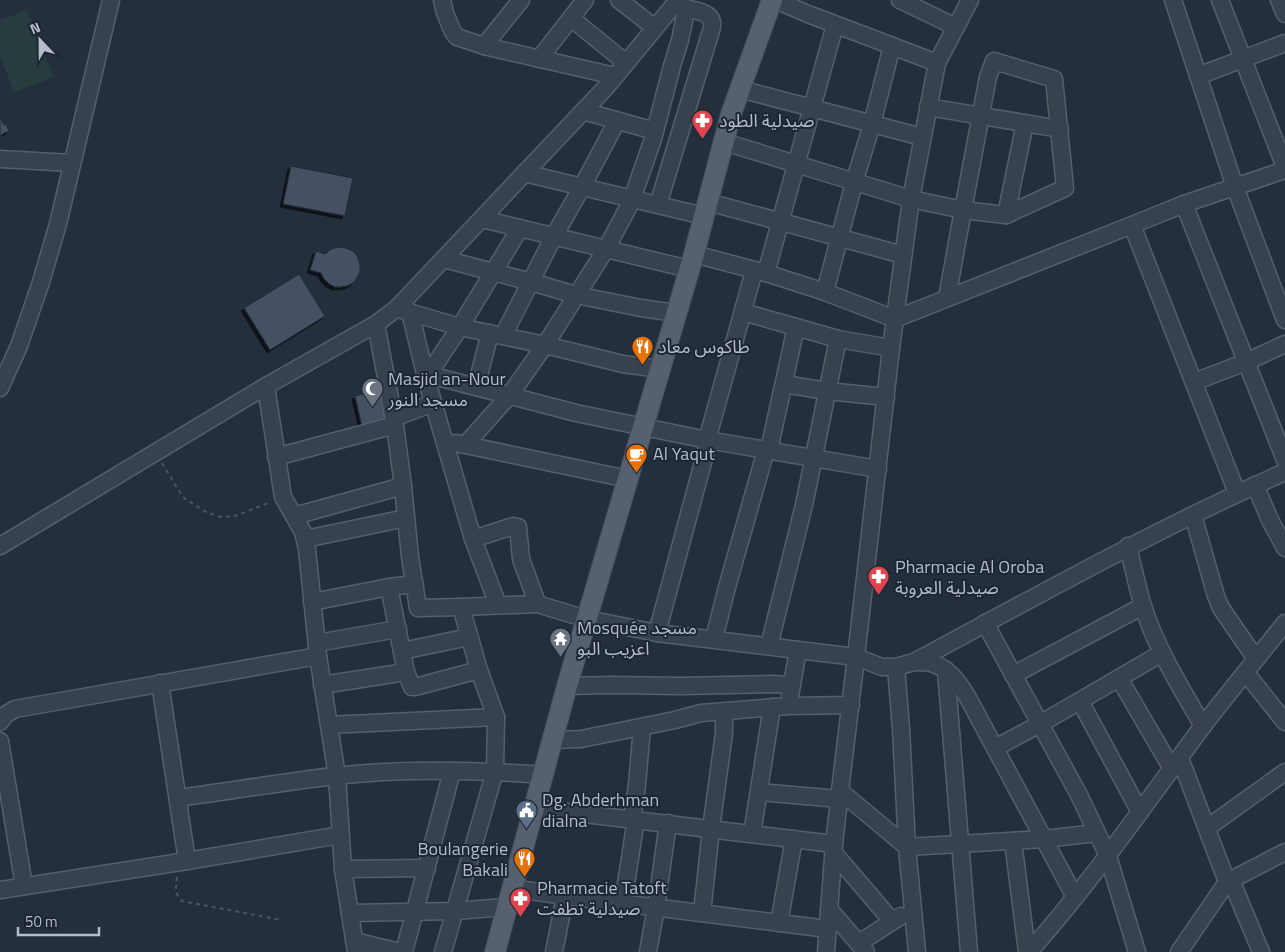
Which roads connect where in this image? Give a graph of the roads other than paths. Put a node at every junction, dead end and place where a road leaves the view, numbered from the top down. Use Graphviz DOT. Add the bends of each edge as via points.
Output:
graph roads {
  1 [pos="112,0"];
  2 [pos="442,0"];
  3 [pos="521,0"];
  4 [pos="585,0"];
  5 [pos="619,0"];
  6 [pos="774,0"];
  7 [pos="900,0"];
  8 [pos="970,0"];
  9 [pos="1173,0"];
  10 [pos="1220,0"];
  11 [pos="1280,0"];
  12 [pos="680,3"];
  13 [pos="1285,14"];
  14 [pos="571,18"];
  15 [pos="835,25"];
  16 [pos="956,27"];
  17 [pos="655,28"];
  18 [pos="1285,43"];
  19 [pos="484,46"];
  20 [pos="892,46"];
  21 [pos="539,59"];
  22 [pos="1243,59"];
  23 [pos="626,63"];
  24 [pos="937,63"];
  25 [pos="615,76"];
  26 [pos="1198,76"];
  27 [pos="740,89"];
  28 [pos="928,107"];
  29 [pos="813,108"];
  30 [pos="583,112"];
  31 [pos="980,116"];
  32 [pos="617,121"];
  33 [pos="1025,123"];
  34 [pos="872,124"];
  35 [pos="1060,129"];
  36 [pos="655,132"];
  37 [pos="922,137"];
  38 [pos="724,142"];
  39 [pos="0,159"];
  40 [pos="72,164"];
  41 [pos="796,165"];
  42 [pos="1285,168"];
  43 [pos="524,173"];
  44 [pos="854,183"];
  45 [pos="582,187"];
  46 [pos="1235,187"];
  47 [pos="911,199"];
  48 [pos="632,200"];
  49 [pos="1184,204"];
  50 [pos="658,206"];
  51 [pos="706,209"];
  52 [pos="963,210"];
  53 [pos="1006,215"];
  54 [pos="482,219"];
  55 [pos="779,221"];
  56 [pos="1132,225"];
  57 [pos="520,228"];
  58 [pos="554,236"];
  59 [pos="838,238"];
  60 [pos="606,249"];
  61 [pos="903,255"];
  62 [pos="444,259"];
  63 [pos="691,262"];
  64 [pos="494,272"];
  65 [pos="760,272"];
  66 [pos="531,282"];
  67 [pos="825,292"];
  68 [pos="576,295"];
  69 [pos="947,298"];
  70 [pos="403,310"];
  71 [pos="743,312"];
  72 [pos="676,313"];
  73 [pos="895,319"];
  74 [pos="1285,320"];
  75 [pos="376,324"];
  76 [pos="460,327"];
  77 [pos="796,327"];
  78 [pos="496,335"];
  79 [pos="838,339"];
  80 [pos="1285,344"];
  81 [pos="545,345"];
  82 [pos="891,348"];
  83 [pos="1246,362"];
  84 [pos="660,369"];
  85 [pos="428,377"];
  86 [pos="1194,382"];
  87 [pos="784,384"];
  88 [pos="266,386"];
  89 [pos="476,387"];
  90 [pos="0,388"];
  91 [pos="828,391"];
  92 [pos="509,396"];
  93 [pos="886,397"];
  94 [pos="433,403"];
  95 [pos="394,421"];
  96 [pos="643,427"];
  97 [pos="444,440"];
  98 [pos="708,440"];
  99 [pos="465,445"];
  100 [pos="768,450"];
  101 [pos="276,457"];
  102 [pos="814,458"];
  103 [pos="1285,460"];
  104 [pos="878,470"];
  105 [pos="1285,472"];
  106 [pos="628,479"];
  107 [pos="1255,485"];
  108 [pos="403,486"];
  109 [pos="1237,493"];
  110 [pos="1193,515"];
  111 [pos="294,516"];
  112 [pos="406,518"];
  113 [pos="473,538"];
  114 [pos="305,539"];
  115 [pos="0,546"];
  116 [pos="1128,546"];
  117 [pos="1285,548"];
  118 [pos="414,584"];
  119 [pos="389,587"];
  120 [pos="536,600"];
  121 [pos="312,602"];
  122 [pos="498,605"];
  123 [pos="1143,606"];
  124 [pos="462,607"];
  125 [pos="418,608"];
  126 [pos="394,611"];
  127 [pos="587,619"];
  128 [pos="985,623"];
  129 [pos="1285,623"];
  130 [pos="398,629"];
  131 [pos="657,633"];
  132 [pos="469,637"];
  133 [pos="714,639"];
  134 [pos="769,646"];
  135 [pos="317,649"];
  136 [pos="798,650"];
  137 [pos="402,651"];
  138 [pos="1162,653"];
  139 [pos="856,657"];
  140 [pos="1256,659"];
  141 [pos="914,662"];
  142 [pos="896,667"];
  143 [pos="479,670"];
  144 [pos="946,670"];
  145 [pos="406,672"];
  146 [pos="1246,673"];
  147 [pos="1013,675"];
  148 [pos="1119,678"];
  149 [pos="160,683"];
  150 [pos="322,685"];
  151 [pos="792,685"];
  152 [pos="567,686"];
  153 [pos="1080,701"];
  154 [pos="850,705"];
  155 [pos="789,706"];
  156 [pos="772,707"];
  157 [pos="724,712"];
  158 [pos="496,717"];
  159 [pos="0,722"];
  160 [pos="1285,722"];
  161 [pos="1040,724"];
  162 [pos="328,726"];
  163 [pos="1203,726"];
  164 [pos="642,727"];
  165 [pos="553,740"];
  166 [pos="0,741"];
  167 [pos="995,748"];
  168 [pos="1176,763"];
  169 [pos="452,771"];
  170 [pos="495,771"];
  171 [pos="1285,772"];
  172 [pos="544,775"];
  173 [pos="337,776"];
  174 [pos="758,792"];
  175 [pos="839,795"];
  176 [pos="178,798"];
  177 [pos="535,808"];
  178 [pos="1140,812"];
  179 [pos="634,819"];
  180 [pos="668,823"];
  181 [pos="711,828"];
  182 [pos="1207,828"];
  183 [pos="1096,833"];
  184 [pos="752,834"];
  185 [pos="340,835"];
  186 [pos="794,839"];
  187 [pos="1044,839"];
  188 [pos="1013,841"];
  189 [pos="960,843"];
  190 [pos="906,847"];
  191 [pos="834,848"];
  192 [pos="1285,852"];
  193 [pos="1108,856"];
  194 [pos="183,861"];
  195 [pos="427,868"];
  196 [pos="343,869"];
  197 [pos="1229,881"];
  198 [pos="24,886"];
  199 [pos="0,890"];
  200 [pos="566,896"];
  201 [pos="509,897"];
  202 [pos="1076,897"];
  203 [pos="622,904"];
  204 [pos="656,908"];
  205 [pos="912,908"];
  206 [pos="829,909"];
  207 [pos="454,911"];
  208 [pos="350,913"];
  209 [pos="414,913"];
  210 [pos="702,914"];
  211 [pos="892,922"];
  212 [pos="779,923"];
  213 [pos="828,929"];
  214 [pos="355,946"];
  215 [pos="863,948"];
  216 [pos="402,952"];
  217 [pos="443,952"];
  218 [pos="495,952"];
  219 [pos="554,952"];
  220 [pos="648,952"];
  221 [pos="826,952"];
  222 [pos="917,952"];
  223 [pos="969,952"];
  224 [pos="1028,952"];
  225 [pos="1137,952"];
  226 [pos="1179,952"];
  227 [pos="1261,952"];
  1 -- 40 [label="street"];
  2 -- 19 [label="street" via="457,38"];
  3 -- 19 [label="street"];
  4 -- 14 [label="street"];
  5 -- 17 [label="street"];
  6 -- 15 [label="street"];
  6 -- 27 [label="main road"];
  7 -- 16 [label="street"];
  8 -- 16 [label="street"];
  9 -- 26 [label="street"];
  10 -- 22 [label="street"];
  11 -- 13 [label="street"];
  12 -- 17 [label="street"];
  12 -- 36 [label="street" via="685,16"];
  12 -- 50 [label="street" via="709,17 712,25"];
  14 -- 21 [label="street"];
  14 -- 23 [label="street"];
  15 -- 20 [label="street"];
  15 -- 29 [label="street"];
  16 -- 24 [label="street"];
  17 -- 23 [label="street"];
  18 -- 22 [label="street"];
  19 -- 21 [label="street"];
  20 -- 24 [label="street"];
  20 -- 34 [label="street"];
  21 -- 25 [label="street"];
  22 -- 26 [label="street"];
  22 -- 42 [label="street"];
  23 -- 25 [label="street"];
  24 -- 28 [label="street"];
  25 -- 30 [label="street"];
  26 -- 46 [label="street"];
  27 -- 29 [label="street"];
  27 -- 38 [label="main road"];
  28 -- 31 [label="street"];
  28 -- 37 [label="street"];
  29 -- 34 [label="street"];
  29 -- 41 [label="street"];
  30 -- 32 [label="street"];
  30 -- 43 [label="street"];
  31 -- 33 [label="street"];
  31 -- 35 [label="street" via="994,61 1054,78"];
  31 -- 52 [label="street"];
  32 -- 36 [label="street"];
  32 -- 45 [label="street"];
  33 -- 35 [label="street"];
  33 -- 53 [label="street"];
  34 -- 37 [label="street"];
  34 -- 44 [label="street"];
  35 -- 53 [label="street" via="1065,188"];
  36 -- 48 [label="street"];
  37 -- 47 [label="street"];
  38 -- 41 [label="street"];
  38 -- 51 [label="main road"];
  39 -- 40 [label="street"];
  40 -- 90 [label="street" via="41,282 19,346"];
  41 -- 44 [label="street"];
  41 -- 55 [label="street"];
  42 -- 46 [label="street"];
  43 -- 45 [label="street"];
  43 -- 54 [label="street"];
  44 -- 47 [label="street"];
  44 -- 59 [label="street"];
  45 -- 48 [label="street"];
  45 -- 58 [label="street"];
  46 -- 49 [label="street"];
  46 -- 74 [label="street"];
  47 -- 52 [label="street"];
  47 -- 61 [label="street"];
  48 -- 50 [label="street"];
  48 -- 60 [label="street"];
  49 -- 56 [label="street"];
  49 -- 83 [label="street"];
  50 -- 51 [label="street"];
  51 -- 55 [label="street"];
  51 -- 63 [label="main road"];
  52 -- 53 [label="street"];
  52 -- 69 [label="street"];
  54 -- 57 [label="street"];
  54 -- 62 [label="street"];
  55 -- 59 [label="street"];
  55 -- 65 [label="street"];
  56 -- 69 [label="street"];
  56 -- 86 [label="street"];
  57 -- 58 [label="street"];
  57 -- 64 [label="street"];
  58 -- 60 [label="street"];
  58 -- 66 [label="street"];
  59 -- 61 [label="street"];
  59 -- 67 [label="street"];
  60 -- 63 [label="street"];
  60 -- 68 [label="street"];
  61 -- 73 [label="street"];
  62 -- 64 [label="street"];
  62 -- 70 [label="street"];
  63 -- 65 [label="street"];
  63 -- 72 [label="main road"];
  64 -- 66 [label="street"];
  64 -- 76 [label="street"];
  65 -- 67 [label="street"];
  65 -- 71 [label="street"];
  66 -- 68 [label="street"];
  66 -- 78 [label="street"];
  67 -- 73 [label="street"];
  68 -- 72 [label="street"];
  68 -- 81 [label="street"];
  69 -- 73 [label="street"];
  70 -- 75 [label="street"];
  70 -- 76 [label="street"];
  70 -- 85 [label="street"];
  71 -- 77 [label="street"];
  71 -- 98 [label="street"];
  72 -- 84 [label="main road"];
  73 -- 82 [label="street"];
  75 -- 88 [label="street"];
  75 -- 95 [label="street"];
  76 -- 78 [label="street"];
  76 -- 85 [label="street"];
  77 -- 79 [label="street"];
  77 -- 87 [label="street"];
  78 -- 81 [label="street"];
  78 -- 89 [label="street"];
  79 -- 82 [label="street"];
  79 -- 91 [label="street"];
  80 -- 83 [label="street"];
  81 -- 84 [label="street" via="623,364"];
  81 -- 92 [label="street"];
  82 -- 93 [label="street"];
  83 -- 86 [label="street"];
  83 -- 103 [label="street"];
  84 -- 96 [label="main road"];
  85 -- 89 [label="street"];
  85 -- 94 [label="street"];
  86 -- 109 [label="street"];
  87 -- 91 [label="street"];
  87 -- 100 [label="street"];
  88 -- 101 [label="street"];
  88 -- 115 [label="street"];
  89 -- 92 [label="street"];
  91 -- 93 [label="street"];
  91 -- 102 [label="street"];
  92 -- 96 [label="street"];
  92 -- 99 [label="street"];
  93 -- 104 [label="street"];
  94 -- 95 [label="street"];
  94 -- 97 [label="street"];
  95 -- 101 [label="street"];
  95 -- 108 [label="street"];
  96 -- 98 [label="street"];
  96 -- 106 [label="main road"];
  97 -- 99 [label="street"];
  97 -- 113 [label="street"];
  98 -- 100 [label="street"];
  98 -- 131 [label="street"];
  99 -- 106 [label="street"];
  100 -- 102 [label="street"];
  100 -- 133 [label="street"];
  101 -- 111 [label="street" via="282,497"];
  102 -- 104 [label="street"];
  102 -- 134 [label="street"];
  104 -- 139 [label="street"];
  105 -- 107 [label="street"];
  106 -- 127 [label="main road"];
  107 -- 109 [label="street"];
  107 -- 117 [label="street"];
  108 -- 111 [label="street"];
  108 -- 112 [label="street"];
  109 -- 110 [label="street"];
  110 -- 116 [label="street"];
  110 -- 140 [label="street" via="1221,608"];
  111 -- 114 [label="street"];
  112 -- 114 [label="street"];
  112 -- 118 [label="street"];
  113 -- 120 [label="street" via="518,527 521,559"];
  113 -- 122 [label="street"];
  114 -- 121 [label="street"];
  116 -- 123 [label="street"];
  116 -- 128 [label="street"];
  118 -- 119 [label="street"];
  118 -- 125 [label="street"];
  119 -- 121 [label="street"];
  119 -- 126 [label="street"];
  121 -- 135 [label="street"];
  122 -- 124 [label="street"];
  122 -- 127 [label="street" via="537,604"];
  123 -- 138 [label="street"];
  123 -- 147 [label="street"];
  124 -- 125 [label="street"];
  124 -- 132 [label="street"];
  125 -- 126 [label="street"];
  126 -- 130 [label="street"];
  127 -- 131 [label="street"];
  127 -- 152 [label="main road"];
  128 -- 141 [label="street"];
  128 -- 147 [label="street"];
  129 -- 140 [label="street"];
  130 -- 135 [label="street"];
  130 -- 137 [label="street"];
  131 -- 133 [label="street"];
  132 -- 137 [label="street"];
  132 -- 143 [label="street"];
  133 -- 134 [label="street"];
  134 -- 136 [label="street"];
  135 -- 149 [label="street"];
  135 -- 150 [label="street"];
  136 -- 139 [label="street"];
  136 -- 151 [label="street"];
  137 -- 145 [label="street"];
  138 -- 148 [label="street"];
  138 -- 163 [label="street"];
  139 -- 142 [label="street" via="882,667"];
  139 -- 154 [label="street"];
  140 -- 146 [label="street"];
  141 -- 142 [label="street"];
  141 -- 144 [label="street" via="932,663"];
  142 -- 190 [label="street"];
  143 -- 145 [label="street" via="415,688"];
  143 -- 158 [label="street"];
  144 -- 167 [label="street" via="967,696"];
  144 -- 189 [label="street"];
  145 -- 150 [label="street"];
  146 -- 160 [label="street"];
  146 -- 163 [label="street"];
  147 -- 161 [label="street"];
  148 -- 153 [label="street"];
  148 -- 168 [label="street"];
  149 -- 159 [label="street" via="15,709"];
  149 -- 176 [label="street"];
  150 -- 162 [label="street"];
  151 -- 152 [label="street"];
  151 -- 155 [label="street"];
  152 -- 165 [label="main road"];
  153 -- 161 [label="street"];
  153 -- 178 [label="street"];
  154 -- 155 [label="street"];
  154 -- 175 [label="street"];
  155 -- 156 [label="street"];
  156 -- 157 [label="street"];
  156 -- 174 [label="street"];
  157 -- 164 [label="street" via="701,713"];
  157 -- 181 [label="street"];
  158 -- 162 [label="street"];
  158 -- 170 [label="street"];
  161 -- 167 [label="street"];
  161 -- 183 [label="street"];
  162 -- 173 [label="street"];
  163 -- 168 [label="street"];
  164 -- 165 [label="street" via="581,739"];
  164 -- 179 [label="street"];
  165 -- 172 [label="main road"];
  166 -- 198 [label="street"];
  167 -- 187 [label="street"];
  168 -- 178 [label="street"];
  168 -- 182 [label="street"];
  169 -- 170 [label="street"];
  169 -- 173 [label="street"];
  169 -- 195 [label="street"];
  170 -- 172 [label="street"];
  170 -- 207 [label="street"];
  171 -- 182 [label="street"];
  172 -- 177 [label="main road"];
  173 -- 176 [label="street"];
  173 -- 185 [label="street"];
  174 -- 175 [label="street"];
  174 -- 184 [label="street"];
  175 -- 190 [label="street"];
  175 -- 191 [label="street"];
  176 -- 194 [label="street"];
  177 -- 179 [label="street"];
  177 -- 201 [label="main road"];
  178 -- 193 [label="street"];
  179 -- 180 [label="street"];
  179 -- 203 [label="street"];
  180 -- 181 [label="street"];
  180 -- 204 [label="street"];
  181 -- 184 [label="street"];
  181 -- 210 [label="street"];
  182 -- 197 [label="street"];
  183 -- 187 [label="street"];
  183 -- 193 [label="street"];
  184 -- 186 [label="street"];
  185 -- 194 [label="street"];
  185 -- 196 [label="street"];
  186 -- 191 [label="street"];
  186 -- 212 [label="street"];
  187 -- 188 [label="street"];
  187 -- 202 [label="street"];
  188 -- 189 [label="street"];
  188 -- 224 [label="street"];
  189 -- 190 [label="street"];
  189 -- 223 [label="street"];
  190 -- 205 [label="street"];
  191 -- 206 [label="street"];
  191 -- 211 [label="street"];
  192 -- 197 [label="street"];
  193 -- 202 [label="street"];
  193 -- 225 [label="street"];
  194 -- 198 [label="street"];
  195 -- 196 [label="street"];
  195 -- 209 [label="street"];
  196 -- 208 [label="street"];
  197 -- 226 [label="street"];
  197 -- 227 [label="street"];
  198 -- 199 [label="street"];
  200 -- 201 [label="street"];
  200 -- 203 [label="street"];
  200 -- 219 [label="street"];
  201 -- 207 [label="street"];
  201 -- 218 [label="main road"];
  202 -- 224 [label="street"];
  203 -- 204 [label="street"];
  204 -- 210 [label="street"];
  204 -- 220 [label="street"];
  205 -- 211 [label="street"];
  205 -- 222 [label="street"];
  206 -- 213 [label="street"];
  206 -- 215 [label="street"];
  207 -- 209 [label="street"];
  207 -- 217 [label="street"];
  208 -- 209 [label="street"];
  208 -- 214 [label="street"];
  209 -- 216 [label="street"];
  210 -- 212 [label="street"];
  211 -- 215 [label="street"];
  212 -- 213 [label="street"];
  213 -- 221 [label="street"];
  214 -- 216 [label="street"];
}
